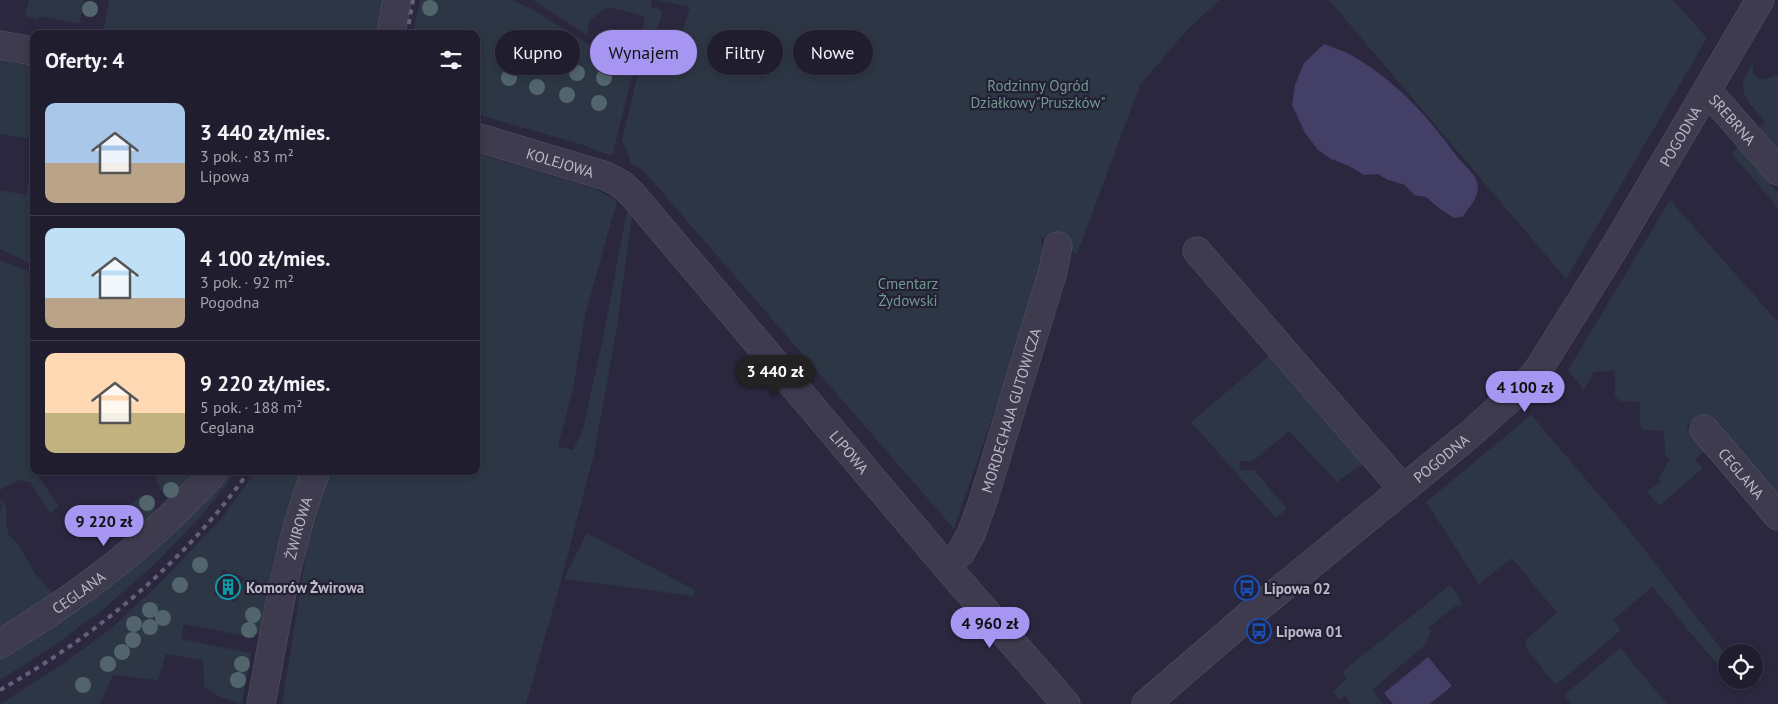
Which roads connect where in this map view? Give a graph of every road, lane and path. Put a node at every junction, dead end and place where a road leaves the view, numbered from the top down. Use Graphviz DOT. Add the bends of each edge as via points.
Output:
graph roads {
  1 [pos="397,0"];
  2 [pos="1760,0"];
  3 [pos="392,30"];
  4 [pos="0,45"];
  5 [pos="30,50"];
  6 [pos="1708,90"];
  7 [pos="480,138"];
  8 [pos="1778,171"];
  9 [pos="636,198"];
  10 [pos="1058,246"];
  11 [pos="1197,251"];
  12 [pos="1704,429"];
  13 [pos="210,475"];
  14 [pos="315,475"];
  15 [pos="1403,489"];
  16 [pos="1778,516"];
  17 [pos="946,566"];
  18 [pos="0,644"];
  19 [pos="261,704"];
  20 [pos="1066,704"];
  21 [pos="1146,704"];
  1 -- 3 [label="street"];
  2 -- 6 [label="street, POGODNA"];
  4 -- 5 [label="street"];
  6 -- 8 [label="street, SREBRNA"];
  6 -- 15 [label="street, POGODNA" via="1538,370 1468,436"];
  7 -- 9 [label="street, KOLEJOWA" via="606,176"];
  9 -- 17 [label="street, LIPOWA"];
  10 -- 17 [label="street, MORDECHAJA GUTOWICZA" via="1054,271 982,504 966,544"];
  11 -- 15 [label="street"];
  12 -- 16 [label="street, CEGLANA"];
  13 -- 18 [label="street, CEGLANA" via="120,562 50,613"];
  14 -- 19 [label="street, ŻWIROWA" via="284,585"];
  15 -- 21 [label="street, POGODNA"];
  17 -- 20 [label="street, LIPOWA"];
}
